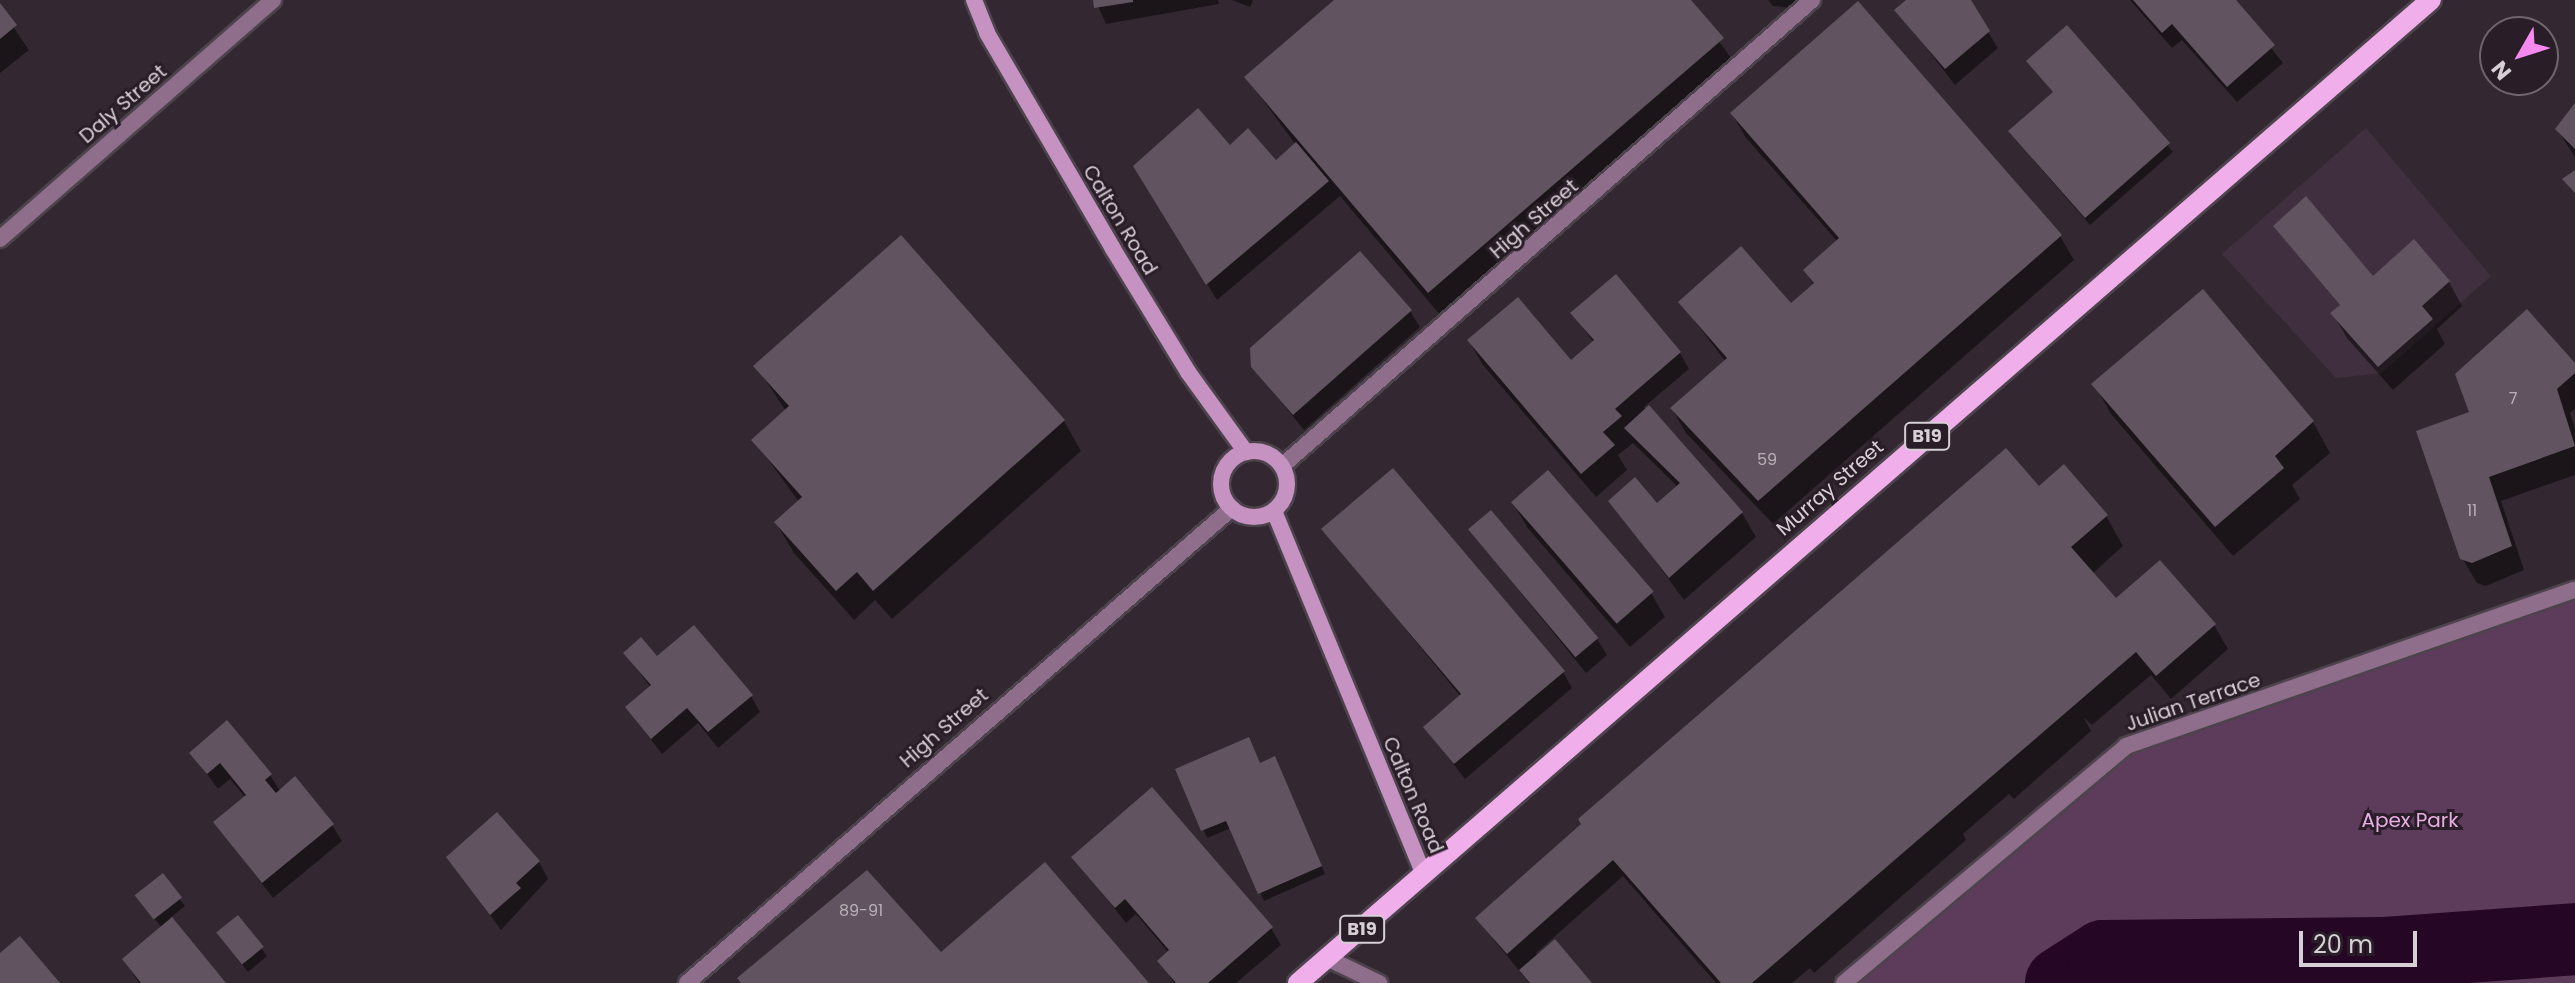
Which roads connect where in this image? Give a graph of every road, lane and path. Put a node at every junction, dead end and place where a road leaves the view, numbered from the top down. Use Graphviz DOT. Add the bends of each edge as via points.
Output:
graph roads {
  1 [pos="273,0"];
  2 [pos="974,0"];
  3 [pos="1812,0"];
  4 [pos="2431,0"];
  5 [pos="0,239"];
  6 [pos="1246,452"];
  7 [pos="1282,466"];
  8 [pos="1232,508"];
  9 [pos="1274,511"];
  10 [pos="2575,590"];
  11 [pos="1423,873"];
  12 [pos="1327,958"];
  13 [pos="687,983"];
  14 [pos="1298,983"];
  15 [pos="1379,983"];
  16 [pos="1844,983"];
  1 -- 5 [label="street, Daly Street"];
  2 -- 6 [label="main road, Calton Road" via="987,33 1113,249 1188,372"];
  3 -- 7 [label="street, High Street"];
  4 -- 11 [label="main road, Murray Street / B19"];
  6 -- 7 [label="main road" via="1266,453"];
  6 -- 8 [label="main road" via="1224,471 1222,491"];
  7 -- 9 [label="main road" via="1288,485"];
  8 -- 9 [label="main road" via="1253,517"];
  8 -- 13 [label="street, High Street"];
  9 -- 11 [label="main road, Calton Road"];
  10 -- 16 [label="street, Julian Terrace" via="2126,746"];
  11 -- 12 [label="main road, Murray Street / B19"];
  12 -- 14 [label="main road, Murray Street / B19"];
  12 -- 15 [label="street"];
}
